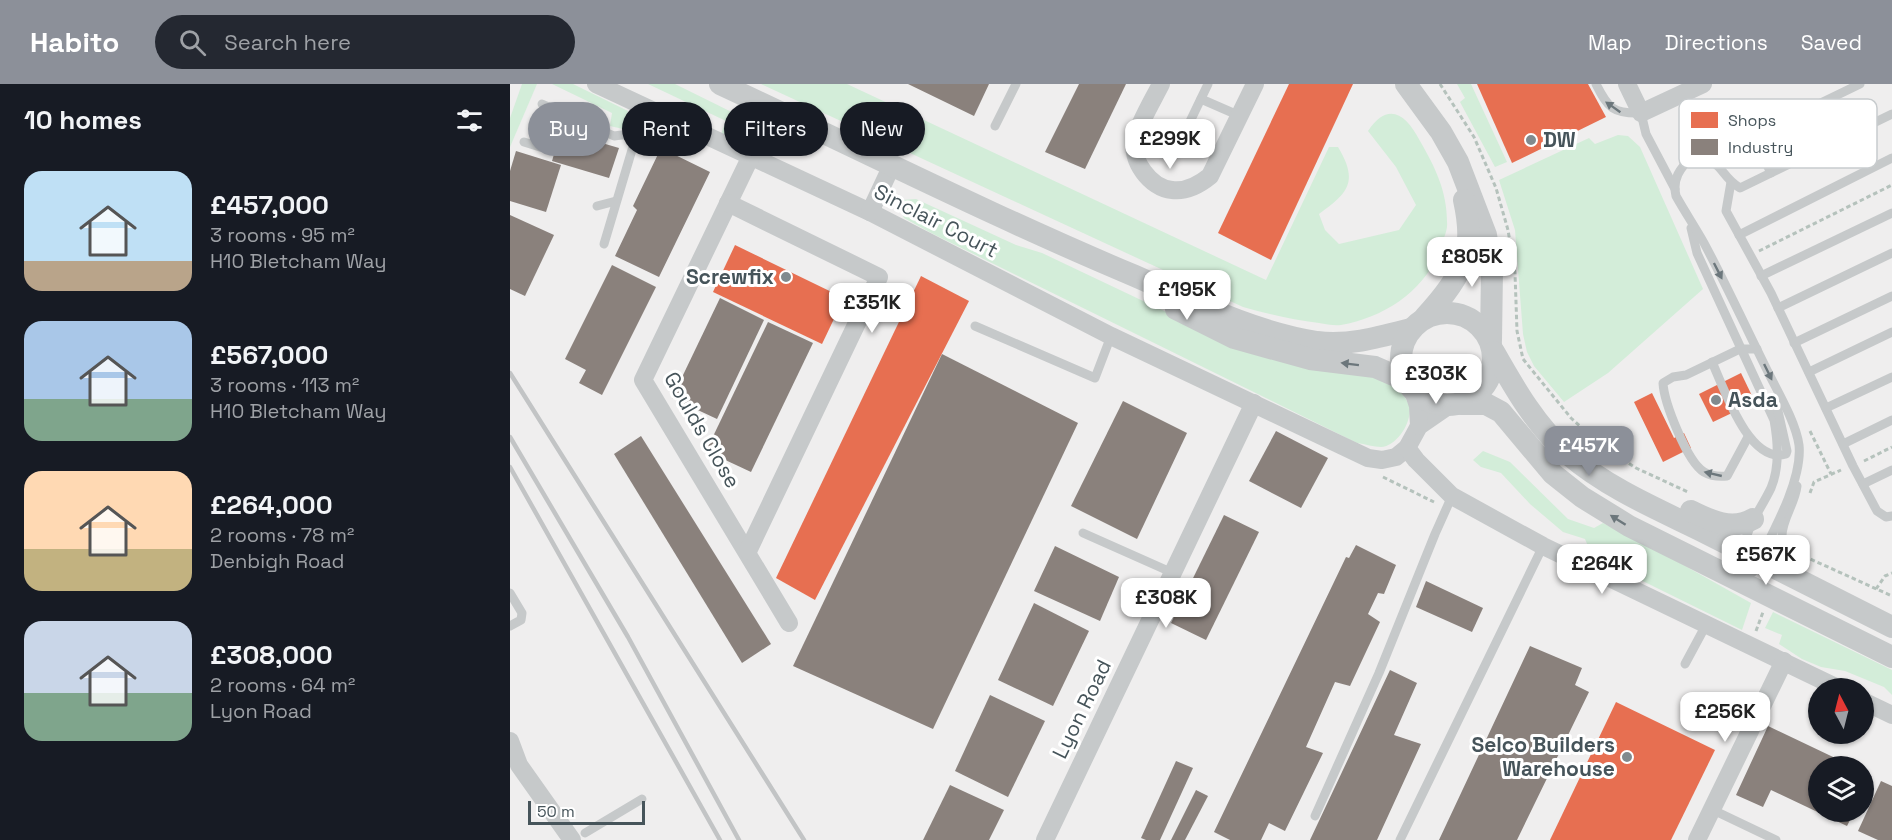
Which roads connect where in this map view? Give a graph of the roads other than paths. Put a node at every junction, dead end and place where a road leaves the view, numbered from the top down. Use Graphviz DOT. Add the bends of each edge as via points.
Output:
graph roads {
  1 [pos="596,84"];
  2 [pos="720,84"];
  3 [pos="1016,84"];
  4 [pos="1161,84"];
  5 [pos="1208,84"];
  6 [pos="1255,84"];
  7 [pos="1406,84"];
  8 [pos="1596,84"];
  9 [pos="1627,84"];
  10 [pos="1703,84"];
  11 [pos="1860,84"];
  12 [pos="1201,99"];
  13 [pos="1829,99"];
  14 [pos="635,102"];
  15 [pos="1641,113"];
  16 [pos="1892,114"];
  17 [pos="1240,116"];
  18 [pos="1877,121"];
  19 [pos="995,126"];
  20 [pos="1183,136"];
  21 [pos="524,142"];
  22 [pos="528,143"];
  23 [pos="630,156"];
  24 [pos="751,156"];
  25 [pos="1892,159"];
  26 [pos="1458,162"];
  27 [pos="892,165"];
  28 [pos="1877,166"];
  29 [pos="1680,168"];
  30 [pos="1721,168"];
  31 [pos="1769,168"];
  32 [pos="1781,168"];
  33 [pos="1874,168"];
  34 [pos="1771,173"];
  35 [pos="1731,182"];
  36 [pos="1674,189"];
  37 [pos="616,201"];
  38 [pos="728,202"];
  39 [pos="597,206"];
  40 [pos="870,212"];
  41 [pos="1892,213"];
  42 [pos="1689,220"];
  43 [pos="1739,235"];
  44 [pos="604,244"];
  45 [pos="1070,249"];
  46 [pos="1892,253"];
  47 [pos="1761,276"];
  48 [pos="1892,296"];
  49 [pos="1778,308"];
  50 [pos="1418,323"];
  51 [pos="975,326"];
  52 [pos="1892,332"];
  53 [pos="1111,336"];
  54 [pos="1794,343"];
  55 [pos="1492,346"];
  56 [pos="1740,349"];
  57 [pos="1757,350"];
  58 [pos="1712,362"];
  59 [pos="1809,372"];
  60 [pos="1892,377"];
  61 [pos="1409,385"];
  62 [pos="1779,396"];
  63 [pos="1254,403"];
  64 [pos="1454,405"];
  65 [pos="1526,406"];
  66 [pos="1826,408"];
  67 [pos="1892,420"];
  68 [pos="1419,426"];
  69 [pos="1748,437"];
  70 [pos="1843,444"];
  71 [pos="1799,446"];
  72 [pos="1407,448"];
  73 [pos="1778,457"];
  74 [pos="1892,471"];
  75 [pos="1863,484"];
  76 [pos="1452,496"];
  77 [pos="1892,516"];
  78 [pos="1753,519"];
  79 [pos="1083,533"];
  80 [pos="1543,546"];
  81 [pos="748,551"];
  82 [pos="1752,562"];
  83 [pos="1173,573"];
  84 [pos="1726,576"];
  85 [pos="1792,577"];
  86 [pos="510,593"];
  87 [pos="789,623"];
  88 [pos="1706,625"];
  89 [pos="510,626"];
  90 [pos="1892,627"];
  91 [pos="1892,644"];
  92 [pos="1892,657"];
  93 [pos="1784,661"];
  94 [pos="1684,664"];
  95 [pos="1818,678"];
  96 [pos="1874,706"];
  97 [pos="1892,715"];
  98 [pos="510,741"];
  99 [pos="642,799"];
  100 [pos="1713,810"];
  101 [pos="1315,816"];
  102 [pos="577,838"];
  103 [pos="1045,840"];
  104 [pos="1400,840"];
  105 [pos="1698,840"];
  106 [pos="1776,840"];
  1 -- 14 [label="street, Sinclair Court"];
  2 -- 27 [label="street"];
  3 -- 19 [label="lane"];
  4 -- 17 [label="street" via="1135,138 1134,151 1143,172 1170,190 1198,186 1210,176"];
  5 -- 12 [label="lane"];
  6 -- 17 [label="street"];
  7 -- 26 [label="street" via="1442,132"];
  15 -- 8 [label="lane, one-way" via="1615,111"];
  9 -- 15 [label="street"];
  10 -- 15 [label="street"];
  11 -- 13 [label="lane"];
  12 -- 17 [label="lane"];
  12 -- 20 [label="lane"];
  15 -- 36 [label="lane" via="1646,134"];
  16 -- 18 [label="lane"];
  21 -- 22 [label="lane"];
  23 -- 37 [label="lane"];
  24 -- 38 [label="street, Goulds Close"];
  24 -- 40 [label="street, Sinclair Court"];
  25 -- 28 [label="lane"];
  26 -- 50 [label="street" via="1468,222 1464,259 1442,299"];
  26 -- 55 [label="street" via="1486,235 1492,270"];
  27 -- 40 [label="street"];
  27 -- 45 [label="street"];
  29 -- 36 [label="lane"];
  30 -- 35 [label="lane"];
  31 -- 34 [label="lane"];
  32 -- 34 [label="lane"];
  33 -- 43 [label="lane"];
  34 -- 35 [label="lane" via="1740,188"];
  35 -- 43 [label="lane" via="1726,211"];
  36 -- 42 [label="lane"];
  37 -- 39 [label="lane"];
  37 -- 44 [label="lane"];
  38 -- 81 [label="street, Goulds Close" via="644,380"];
  38 -- 81 [label="street" via="879,277"];
  40 -- 53 [label="street, Sinclair Court"];
  41 -- 47 [label="lane"];
  42 -- 56 [label="lane" via="1697,253"];
  42 -- 57 [label="lane, one-way"];
  43 -- 47 [label="lane"];
  45 -- 50 [label="street" via="1275,334 1320,342 1366,341"];
  61 -- 45 [label="street, one-way" via="1375,367 1310,359 1234,338 1144,293"];
  46 -- 49 [label="lane"];
  47 -- 49 [label="lane"];
  48 -- 54 [label="lane"];
  49 -- 54 [label="lane"];
  50 -- 55 [label="street" via="1440,312 1455,312 1482,327"];
  50 -- 61 [label="street" via="1402,345 1401,362"];
  51 -- 53 [label="lane" via="1095,378"];
  52 -- 59 [label="lane"];
  53 -- 63 [label="street, Sinclair Court"];
  54 -- 59 [label="lane"];
  55 -- 64 [label="street" via="1493,369 1487,384 1476,396"];
  55 -- 65 [label="street"];
  56 -- 57 [label="lane"];
  56 -- 58 [label="lane"];
  56 -- 73 [label="lane" via="1774,420"];
  57 -- 62 [label="lane, one-way"];
  58 -- 69 [label="lane"];
  69 -- 58 [label="lane, one-way" via="1726,476 1702,471 1687,450 1669,410 1663,383"];
  59 -- 66 [label="lane"];
  60 -- 66 [label="lane"];
  61 -- 64 [label="street" via="1429,402"];
  61 -- 68 [label="street" via="1418,406"];
  62 -- 71 [label="lane"];
  62 -- 73 [label="lane" via="1778,411 1787,451"];
  63 -- 72 [label="street, Sinclair Court" via="1368,458 1396,458"];
  63 -- 83 [label="street, Lyon Road"];
  64 -- 68 [label="street"];
  84 -- 64 [label="street, one-way" via="1581,497 1553,474 1501,412 1486,404"];
  65 -- 78 [label="street" via="1594,459 1636,484 1709,520 1742,525"];
  65 -- 82 [label="street" via="1568,454 1597,476"];
  66 -- 70 [label="lane"];
  67 -- 70 [label="lane"];
  68 -- 72 [label="street"];
  69 -- 73 [label="lane" via="1762,450"];
  70 -- 75 [label="lane"];
  71 -- 82 [label="lane" via="1791,493"];
  71 -- 85 [label="lane" via="1801,464 1796,497 1782,530"];
  72 -- 76 [label="street"];
  73 -- 78 [label="lane" via="1772,487"];
  74 -- 75 [label="lane"];
  75 -- 77 [label="lane" via="1877,511"];
  76 -- 80 [label="street"];
  76 -- 101 [label="lane"];
  78 -- 82 [label="lane" via="1745,535"];
  79 -- 83 [label="lane"];
  80 -- 88 [label="street"];
  80 -- 104 [label="lane"];
  81 -- 87 [label="street, Goulds Close"];
  82 -- 84 [label="lane" via="1742,576"];
  82 -- 85 [label="street"];
  82 -- 91 [label="street" via="1773,585"];
  83 -- 103 [label="street, Lyon Road"];
  84 -- 92 [label="street"];
  85 -- 90 [label="street"];
  86 -- 89 [label="lane" via="522,613 520,620"];
  88 -- 93 [label="street"];
  88 -- 94 [label="lane"];
  93 -- 95 [label="street"];
  93 -- 100 [label="street"];
  96 -- 97 [label="street"];
  98 -- 102 [label="street" via="519,765"];
  99 -- 102 [label="lane"];
  100 -- 105 [label="street"];
  100 -- 106 [label="lane"];
}
